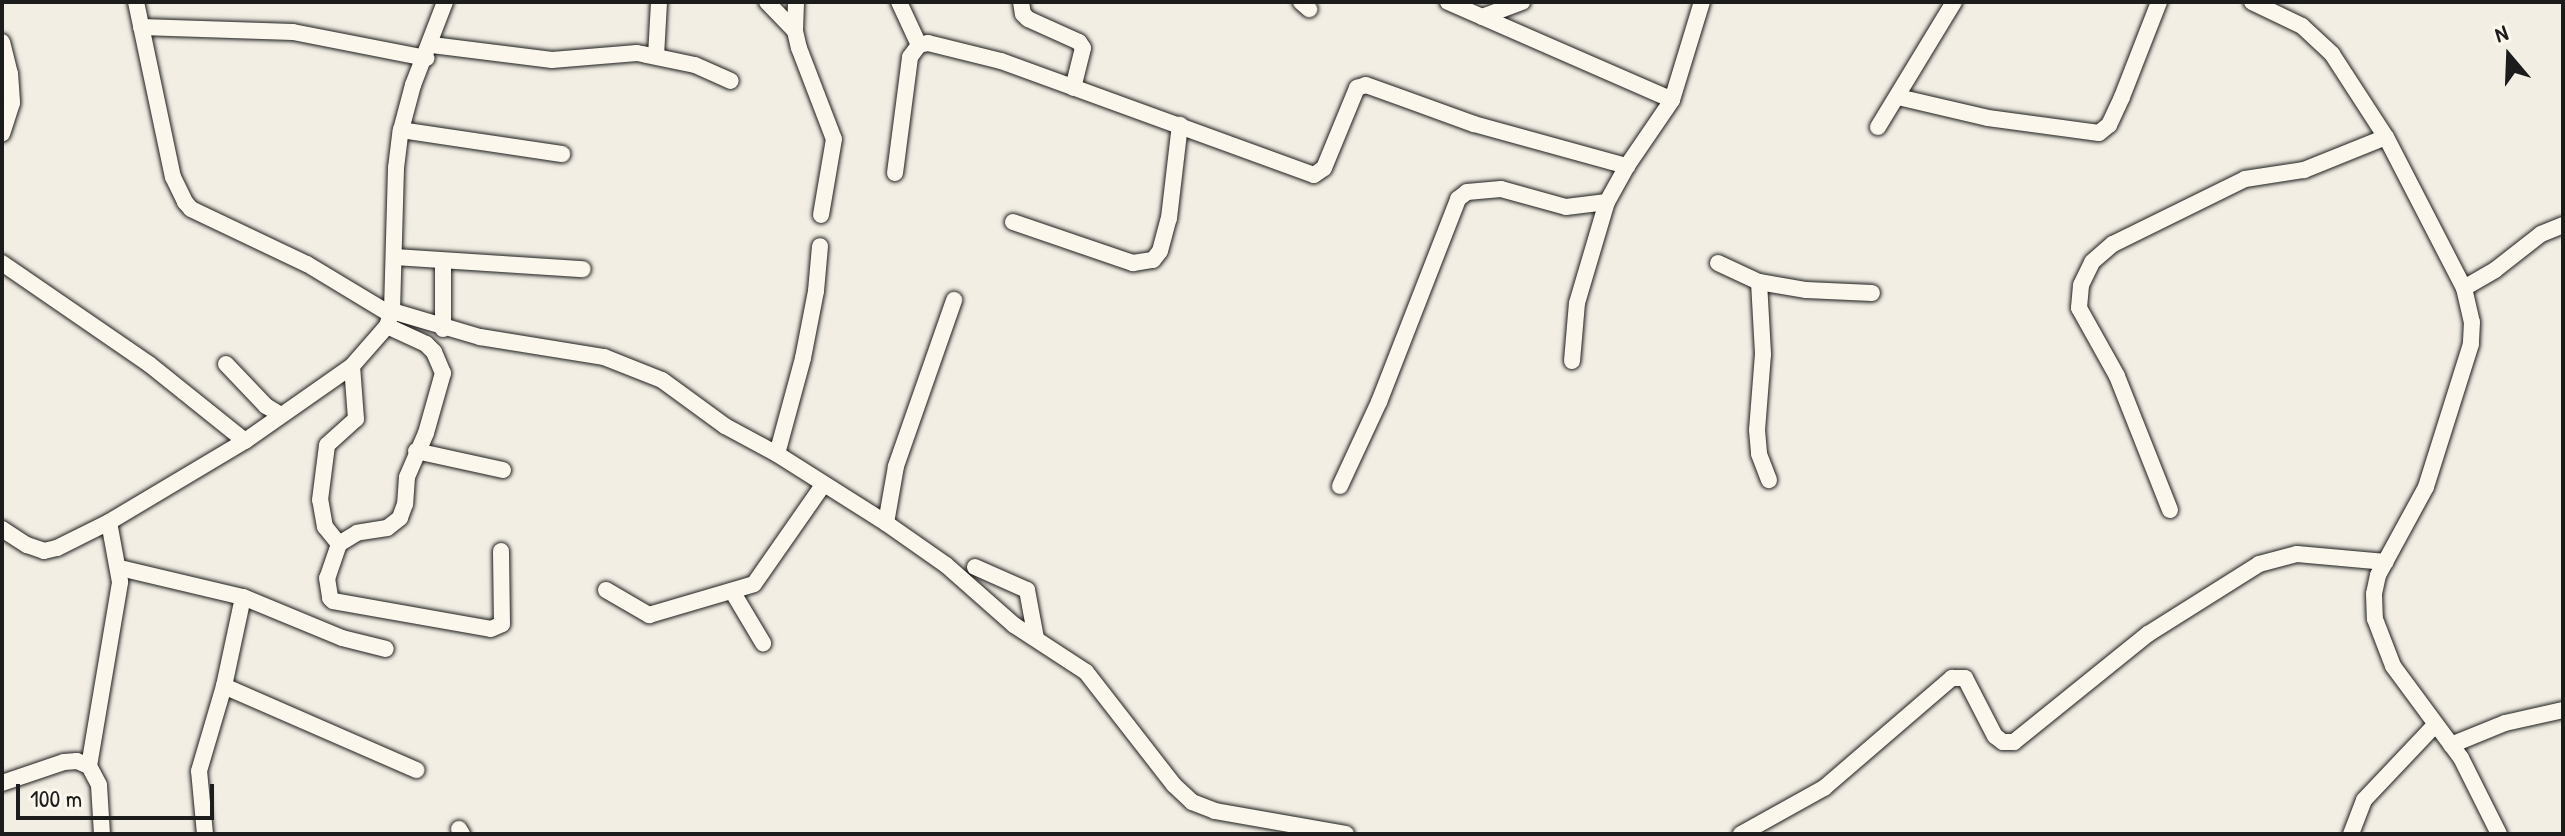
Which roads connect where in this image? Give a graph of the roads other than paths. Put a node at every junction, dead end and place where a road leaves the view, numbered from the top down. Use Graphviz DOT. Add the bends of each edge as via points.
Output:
graph roads {
  1 [pos="136,2"];
  2 [pos="445,2"];
  3 [pos="659,2"];
  4 [pos="767,2"];
  5 [pos="796,2"];
  6 [pos="899,2"];
  7 [pos="1021,2"];
  8 [pos="1448,2"];
  9 [pos="1522,2"];
  10 [pos="1702,2"];
  11 [pos="1954,2"];
  12 [pos="2159,2"];
  13 [pos="2255,2"];
  14 [pos="1482,17"];
  15 [pos="141,27"];
  16 [pos="795,31"];
  17 [pos="2,42"];
  18 [pos="919,45"];
  19 [pos="429,51"];
  20 [pos="656,56"];
  21 [pos="731,81"];
  22 [pos="1073,88"];
  23 [pos="1898,97"];
  24 [pos="1672,100"];
  25 [pos="1180,125"];
  26 [pos="1878,127"];
  27 [pos="401,130"];
  28 [pos="2,133"];
  29 [pos="2386,137"];
  30 [pos="562,154"];
  31 [pos="1627,166"];
  32 [pos="895,173"];
  33 [pos="1607,202"];
  34 [pos="821,215"];
  35 [pos="1013,222"];
  36 [pos="2563,225"];
  37 [pos="820,246"];
  38 [pos="395,257"];
  39 [pos="443,261"];
  40 [pos="2,263"];
  41 [pos="1718,263"];
  42 [pos="583,269"];
  43 [pos="1759,282"];
  44 [pos="2464,288"];
  45 [pos="1872,293"];
  46 [pos="954,300"];
  47 [pos="390,317"];
  48 [pos="443,329"];
  49 [pos="1572,361"];
  50 [pos="226,364"];
  51 [pos="352,366"];
  52 [pos="281,415"];
  53 [pos="245,441"];
  54 [pos="416,451"];
  55 [pos="777,454"];
  56 [pos="503,470"];
  57 [pos="1769,480"];
  58 [pos="823,485"];
  59 [pos="1340,486"];
  60 [pos="2170,510"];
  61 [pos="109,522"];
  62 [pos="886,523"];
  63 [pos="2,529"];
  64 [pos="339,544"];
  65 [pos="501,551"];
  66 [pos="2386,562"];
  67 [pos="975,567"];
  68 [pos="120,568"];
  69 [pos="606,590"];
  70 [pos="732,591"];
  71 [pos="243,597"];
  72 [pos="1036,638"];
  73 [pos="763,643"];
  74 [pos="386,649"];
  75 [pos="224,686"];
  76 [pos="2563,710"];
  77 [pos="2435,725"];
  78 [pos="2451,745"];
  79 [pos="89,766"];
  80 [pos="416,770"];
  81 [pos="2,783"];
  82 [pos="102,834"];
  83 [pos="205,834"];
  84 [pos="1346,834"];
  85 [pos="1741,834"];
  86 [pos="2351,834"];
  87 [pos="2499,834"];
  1 -- 15 [label="street"];
  2 -- 19 [label="street"];
  3 -- 20 [label="street"];
  4 -- 16 [label="street"];
  5 -- 16 [label="street"];
  6 -- 18 [label="street"];
  7 -- 22 [label="street" via="1028,19 1083,48"];
  8 -- 14 [label="street"];
  9 -- 14 [label="street"];
  10 -- 24 [label="street"];
  11 -- 23 [label="street"];
  12 -- 23 [label="street" via="2122,97 2109,125 2099,133 1988,118"];
  13 -- 29 [label="street" via="2321,42"];
  14 -- 24 [label="street"];
  15 -- 19 [label="street" via="293,32"];
  15 -- 47 [label="street" via="170,164 191,209 307,264"];
  16 -- 34 [label="street" via="834,139"];
  17 -- 28 [label="street" via="12,103"];
  18 -- 22 [label="street" via="1001,61"];
  18 -- 32 [label="street" via="910,57"];
  19 -- 20 [label="street" via="552,60 622,52"];
  19 -- 27 [label="street"];
  20 -- 21 [label="street"];
  22 -- 25 [label="street"];
  23 -- 26 [label="street"];
  24 -- 31 [label="street"];
  25 -- 31 [label="street" via="1314,175 1324,168 1357,88 1366,85 1474,124"];
  25 -- 35 [label="street" via="1169,218 1153,260 1133,263"];
  27 -- 30 [label="street"];
  27 -- 38 [label="street"];
  29 -- 44 [label="street"];
  29 -- 60 [label="street" via="2304,170 2245,179 2113,244 2092,262 2081,285 2079,308 2117,376"];
  31 -- 33 [label="street"];
  33 -- 49 [label="street" via="1577,303"];
  33 -- 59 [label="street" via="1566,207 1501,189 1467,192 1458,199 1379,402"];
  36 -- 44 [label="street" via="2541,234"];
  37 -- 55 [label="street" via="805,345"];
  38 -- 39 [label="street"];
  38 -- 47 [label="street"];
  39 -- 42 [label="street"];
  39 -- 48 [label="street"];
  40 -- 53 [label="street" via="149,364"];
  41 -- 43 [label="street"];
  43 -- 45 [label="street"];
  43 -- 57 [label="street" via="1763,354 1757,430"];
  44 -- 66 [label="street" via="2471,344 2426,487"];
  46 -- 62 [label="street" via="896,466"];
  47 -- 48 [label="street"];
  47 -- 51 [label="street"];
  47 -- 54 [label="street" via="434,352 443,373"];
  48 -- 55 [label="street" via="630,365"];
  50 -- 52 [label="street"];
  51 -- 52 [label="street"];
  51 -- 64 [label="street" via="356,419 327,445 320,500 325,527"];
  52 -- 53 [label="street"];
  53 -- 61 [label="street"];
  54 -- 56 [label="street"];
  54 -- 64 [label="street" via="400,518 387,528 357,533"];
  55 -- 58 [label="street"];
  58 -- 62 [label="street"];
  58 -- 70 [label="street" via="763,576"];
  61 -- 63 [label="street" via="44,551"];
  61 -- 68 [label="street"];
  62 -- 72 [label="street"];
  64 -- 65 [label="street" via="327,578 333,601 491,629 502,624"];
  66 -- 77 [label="street" via="2374,594 2375,619 2393,666"];
  66 -- 85 [label="street" via="2297,554 2259,564 2148,634 2014,742 1995,736 1965,678 1952,678 1824,788"];
  67 -- 72 [label="street" via="1027,590"];
  68 -- 71 [label="street"];
  68 -- 79 [label="street"];
  69 -- 70 [label="street" via="649,615"];
  70 -- 73 [label="street"];
  71 -- 74 [label="street" via="342,638"];
  71 -- 75 [label="street"];
  72 -- 84 [label="street" via="1086,672 1192,802 1215,811"];
  75 -- 80 [label="street"];
  75 -- 83 [label="street" via="199,771"];
  76 -- 78 [label="street" via="2505,723"];
  77 -- 78 [label="street"];
  77 -- 86 [label="street" via="2364,800"];
  78 -- 87 [label="street"];
  79 -- 81 [label="street" via="64,762"];
  79 -- 82 [label="street" via="99,785"];
}
